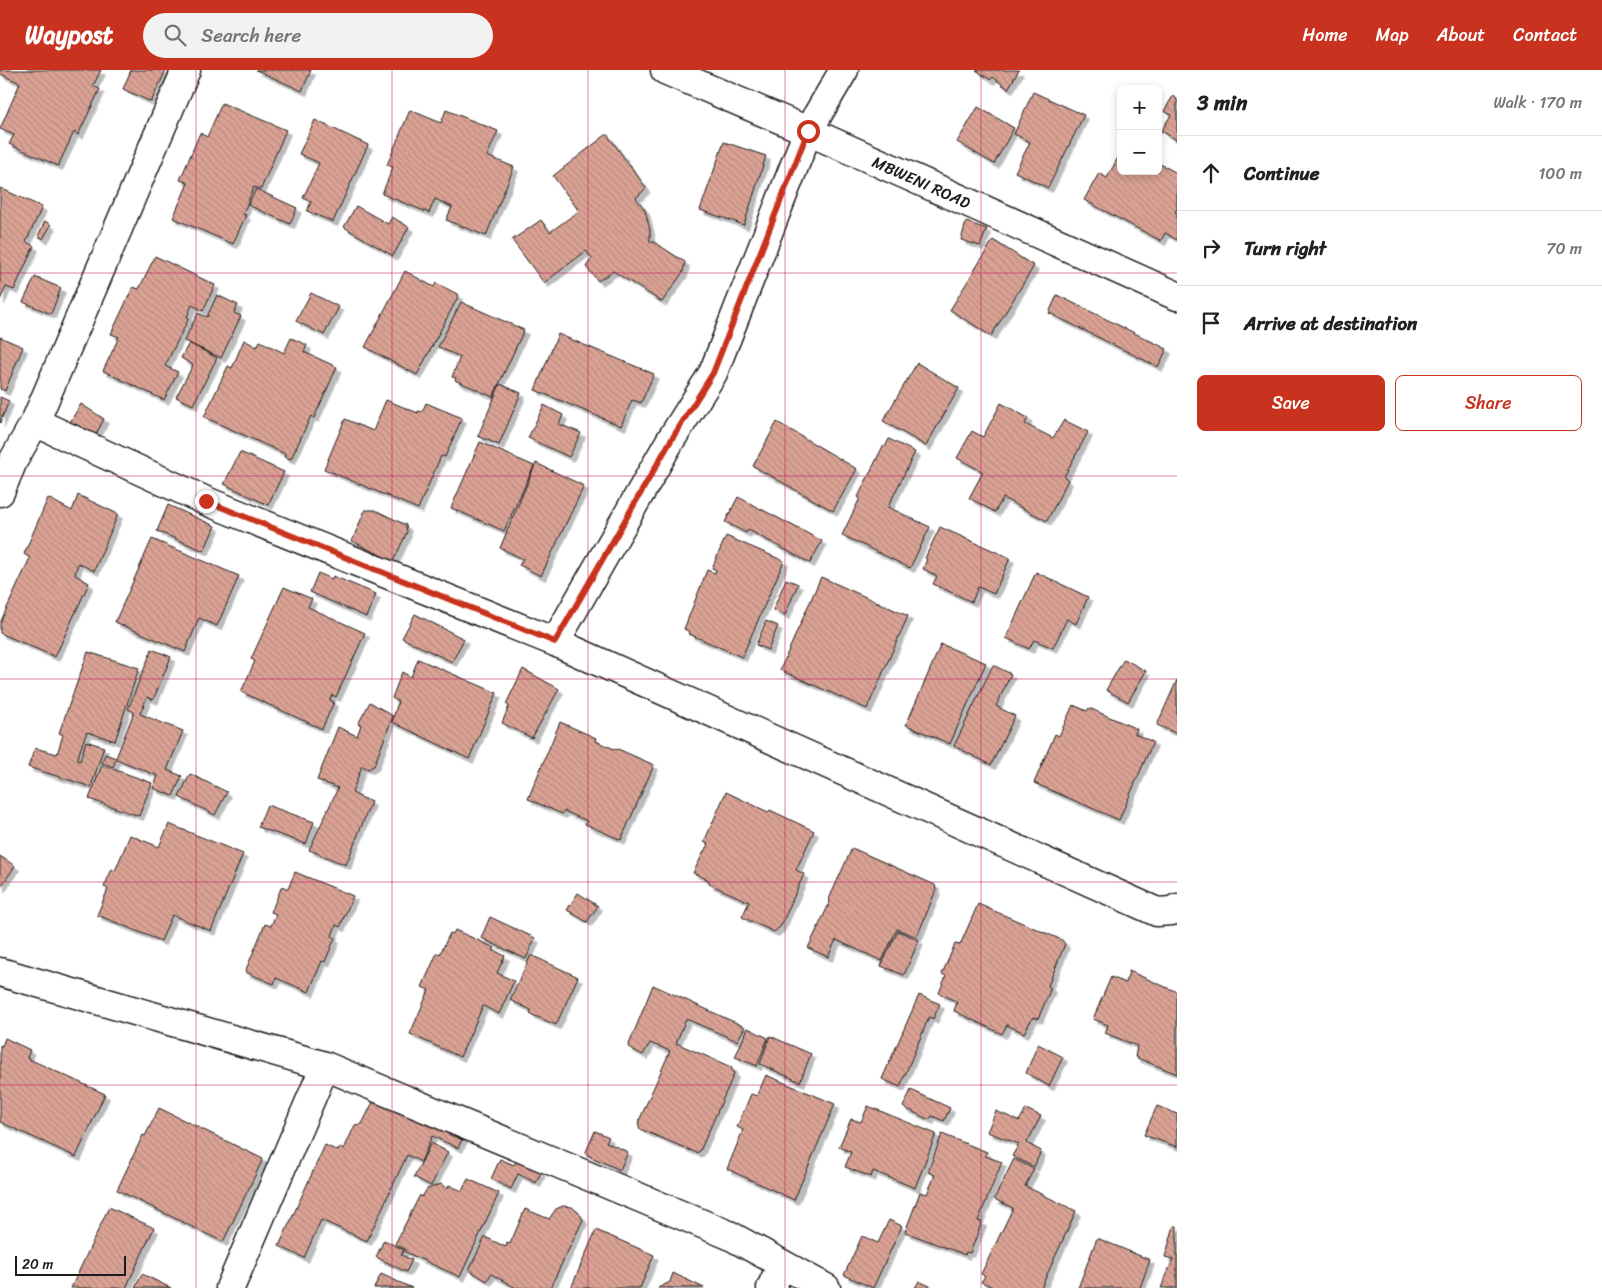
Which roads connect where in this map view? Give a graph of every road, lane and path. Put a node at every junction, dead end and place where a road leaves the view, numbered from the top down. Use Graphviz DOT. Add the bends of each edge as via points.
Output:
graph roads {
  1 [pos="186,70"];
  2 [pos="664,70"];
  3 [pos="844,70"];
  4 [pos="808,131"];
  5 [pos="1177,296"];
  6 [pos="35,422"];
  7 [pos="0,492"];
  8 [pos="555,642"];
  9 [pos="1177,908"];
  10 [pos="0,972"];
  11 [pos="325,1066"];
  12 [pos="782,1264"];
  13 [pos="230,1288"];
  14 [pos="771,1288"];
  15 [pos="826,1288"];
  1 -- 6 [label="street"];
  2 -- 4 [label="street, MBWENI ROAD"];
  3 -- 4 [label="street"];
  4 -- 5 [label="street, MBWENI ROAD"];
  4 -- 8 [label="street" via="713,373"];
  6 -- 7 [label="street" via="12,461"];
  6 -- 8 [label="street" via="206,501"];
  8 -- 9 [label="street" via="1157,912"];
  10 -- 11 [label="street"];
  11 -- 12 [label="street" via="729,1235"];
  11 -- 13 [label="street"];
  12 -- 14 [label="street"];
  12 -- 15 [label="street"];
}
